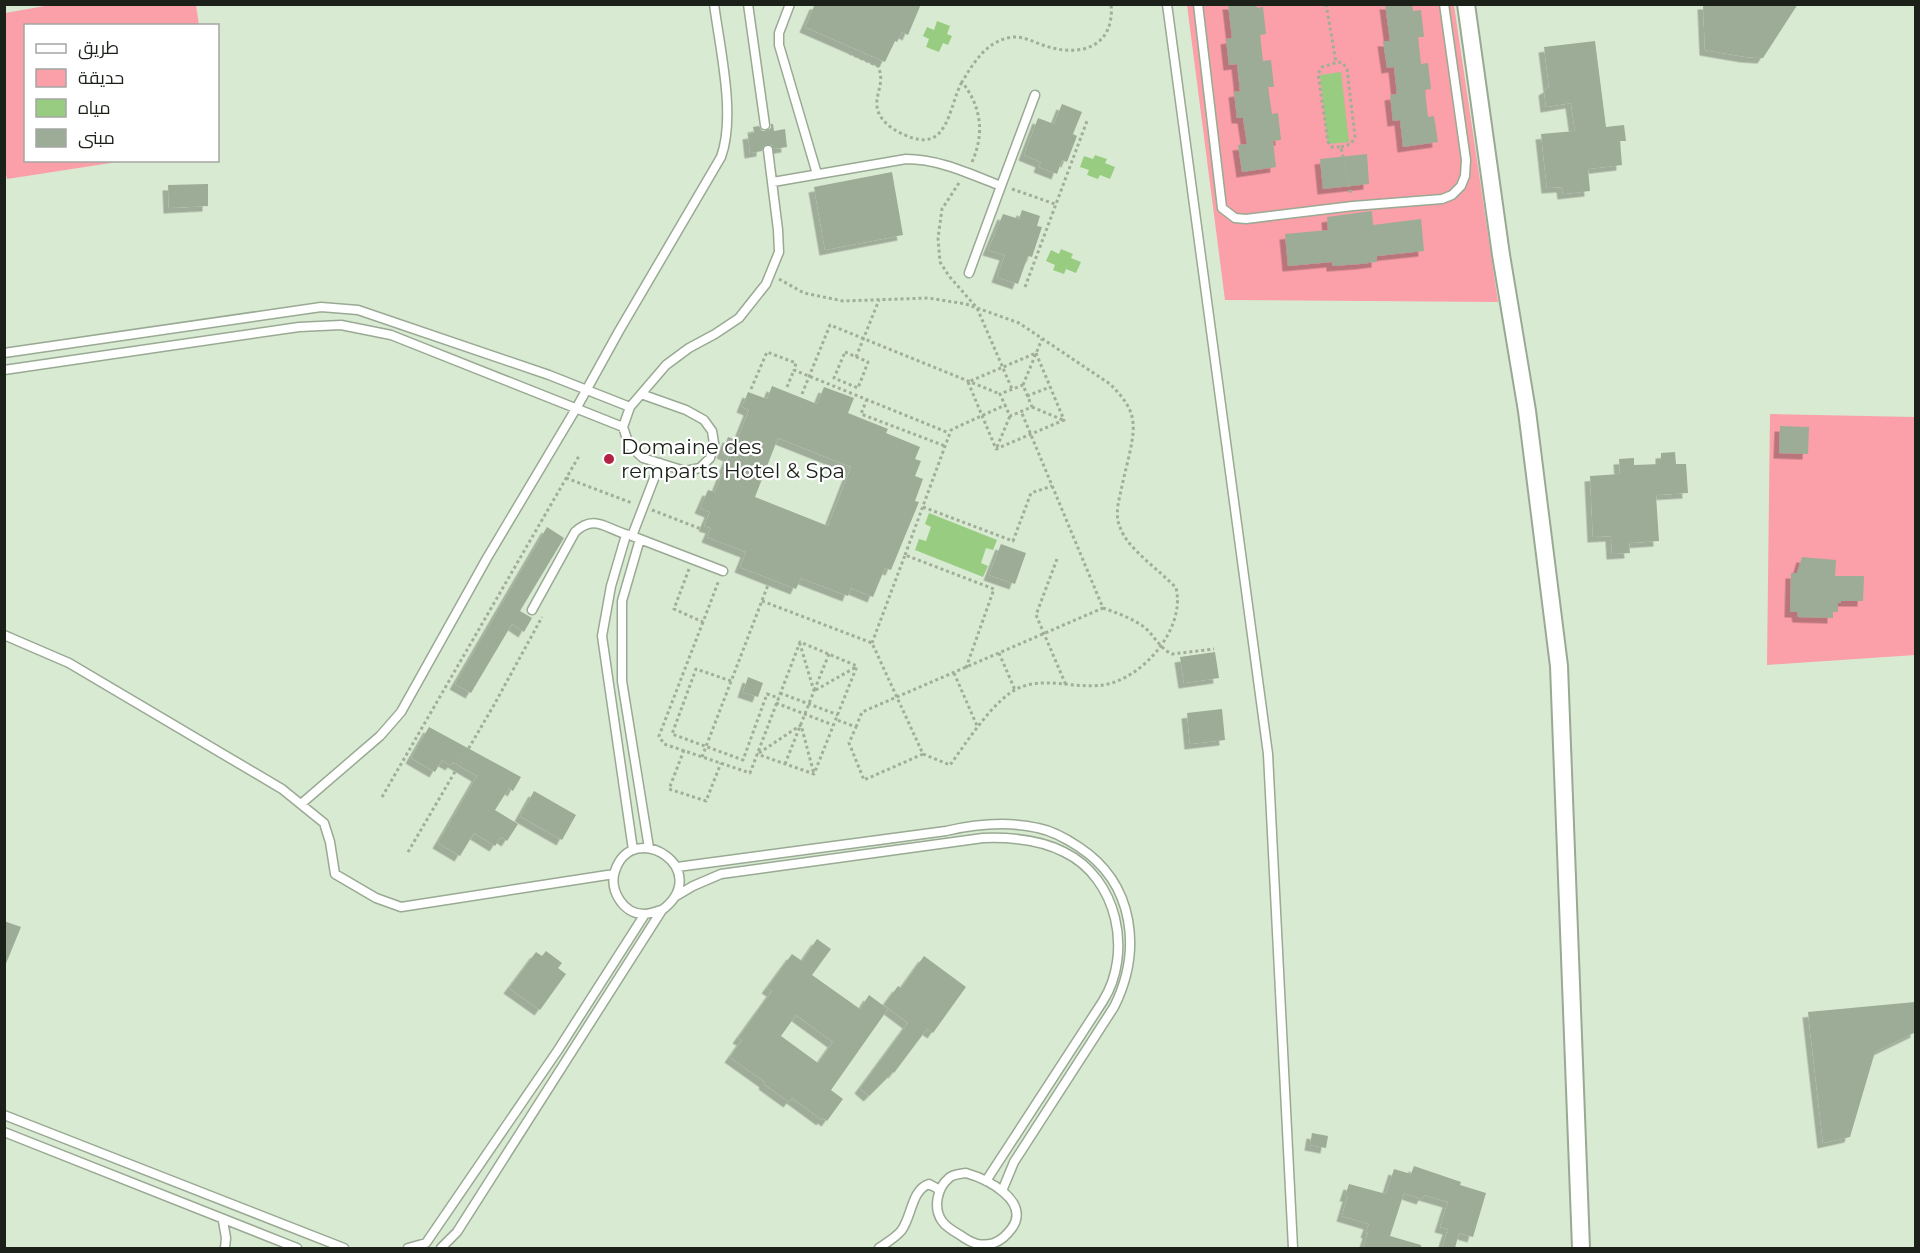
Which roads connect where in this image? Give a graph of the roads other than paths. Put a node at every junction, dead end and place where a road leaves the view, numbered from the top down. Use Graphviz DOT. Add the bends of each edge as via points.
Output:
graph roads {
  1 [pos="714,4"];
  2 [pos="748,4"];
  3 [pos="790,4"];
  4 [pos="1167,4"];
  5 [pos="1198,4"];
  6 [pos="1444,4"];
  7 [pos="1466,4"];
  8 [pos="1035,95"];
  9 [pos="765,125"];
  10 [pos="768,150"];
  11 [pos="817,174"];
  12 [pos="773,182"];
  13 [pos="1001,186"];
  14 [pos="969,273"];
  15 [pos="191,326"];
  16 [pos="194,343"];
  17 [pos="4,353"];
  18 [pos="4,370"];
  19 [pos="585,390"];
  20 [pos="641,394"];
  21 [pos="577,407"];
  22 [pos="630,407"];
  23 [pos="623,427"];
  24 [pos="660,463"];
  25 [pos="633,536"];
  26 [pos="723,571"];
  27 [pos="532,610"];
  28 [pos="4,635"];
  29 [pos="301,804"];
  30 [pos="946,831"];
  31 [pos="947,843"];
  32 [pos="649,848"];
  33 [pos="633,850"];
  34 [pos="676,867"];
  35 [pos="614,874"];
  36 [pos="676,896"];
  37 [pos="662,910"];
  38 [pos="645,914"];
  39 [pos="558,1050"];
  40 [pos="568,1057"];
  41 [pos="1059,1070"];
  42 [pos="1069,1076"];
  43 [pos="4,1115"];
  44 [pos="4,1132"];
  45 [pos="986,1181"];
  46 [pos="940,1190"];
  47 [pos="1002,1191"];
  48 [pos="224,1221"];
  49 [pos="225,1248"];
  50 [pos="297,1248"];
  51 [pos="344,1248"];
  52 [pos="408,1248"];
  53 [pos="441,1248"];
  54 [pos="879,1248"];
  55 [pos="1293,1248"];
  56 [pos="1581,1248"];
  1 -- 19 [label="lane" via="728,129 721,157"];
  2 -- 9 [label="lane"];
  3 -- 11 [label="lane" via="779,33 779,45"];
  4 -- 55 [label="lane" via="1268,754"];
  5 -- 6 [label="lane" via="1222,208 1235,218 1246,219 1452,195 1464,181 1466,160"];
  7 -- 56 [label="street" via="1527,411 1558,666"];
  8 -- 13 [label="lane"];
  10 -- 12 [label="lane"];
  11 -- 12 [label="lane"];
  11 -- 13 [label="lane" via="921,159"];
  12 -- 20 [label="lane" via="779,252 766,284 739,318 666,365"];
  13 -- 14 [label="lane"];
  15 -- 16 [label="lane"];
  15 -- 17 [label="lane"];
  15 -- 19 [label="lane" via="321,307 358,310"];
  16 -- 18 [label="lane"];
  16 -- 21 [label="lane" via="299,327 341,325 391,335"];
  19 -- 21 [label="lane"];
  19 -- 22 [label="lane"];
  20 -- 22 [label="lane"];
  20 -- 24 [label="lane" via="686,410 704,420 712,431 710,458 700,468 685,471"];
  21 -- 23 [label="lane"];
  21 -- 29 [label="lane" via="401,712 380,736"];
  22 -- 23 [label="lane"];
  23 -- 24 [label="lane" via="629,445 643,458"];
  24 -- 25 [label="lane"];
  25 -- 26 [label="lane"];
  25 -- 27 [label="lane" via="594,522 584,524 575,532"];
  25 -- 32 [label="lane" via="622,602 622,681"];
  25 -- 33 [label="lane" via="611,586 602,636"];
  28 -- 29 [label="lane" via="69,663"];
  29 -- 35 [label="lane" via="324,823 335,874 376,898 401,907"];
  30 -- 31 [label="lane"];
  30 -- 34 [label="lane"];
  30 -- 42 [label="lane" via="1001,824 1047,831 1085,850 1116,888 1130,933 1126,980 1114,1007"];
  31 -- 36 [label="lane" via="721,874"];
  31 -- 41 [label="lane" via="983,838 1038,842 1066,853 1087,869 1106,894 1117,928 1115,975 1108,993"];
  32 -- 33 [label="lane"];
  32 -- 34 [label="lane" via="666,854"];
  33 -- 35 [label="lane" via="624,856"];
  34 -- 36 [label="lane"];
  35 -- 38 [label="lane" via="613,884 620,901"];
  36 -- 37 [label="lane"];
  37 -- 38 [label="lane"];
  37 -- 40 [label="lane"];
  38 -- 39 [label="lane"];
  39 -- 40 [label="lane"];
  39 -- 52 [label="lane" via="426,1243"];
  40 -- 53 [label="lane" via="457,1232"];
  41 -- 42 [label="lane"];
  41 -- 45 [label="lane"];
  42 -- 47 [label="lane" via="1014,1162"];
  43 -- 51 [label="lane"];
  44 -- 48 [label="lane"];
  45 -- 46 [label="lane" via="958,1174 949,1177"];
  45 -- 47 [label="lane"];
  46 -- 47 [label="lane" via="940,1219 973,1244 984,1245 1005,1237 1014,1225 1015,1206"];
  46 -- 54 [label="lane" via="929,1184 922,1186 906,1223"];
  48 -- 49 [label="lane"];
  48 -- 50 [label="lane"];
}
